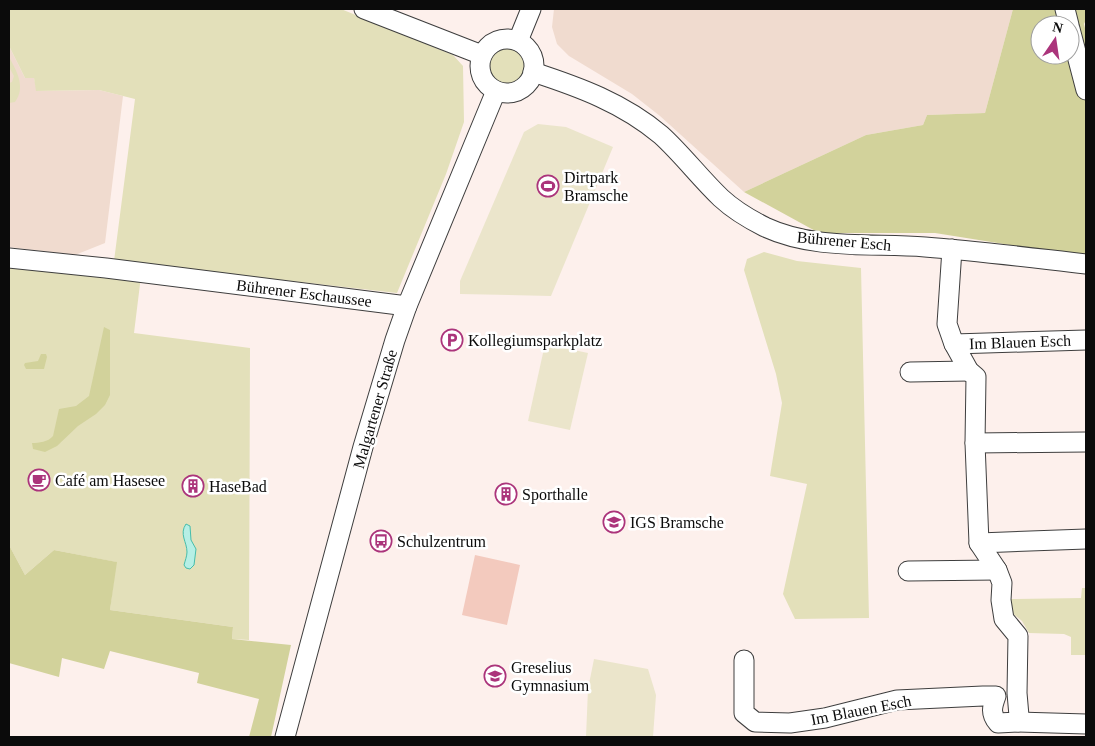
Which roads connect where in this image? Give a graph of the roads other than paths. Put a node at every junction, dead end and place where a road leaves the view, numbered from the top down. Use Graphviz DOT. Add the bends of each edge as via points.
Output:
graph roads {
  1 [pos="364,9"];
  2 [pos="531,9"];
  3 [pos="518,41"];
  4 [pos="482,55"];
  5 [pos="1079,65"];
  6 [pos="533,72"];
  7 [pos="1086,90"];
  8 [pos="496,91"];
  9 [pos="952,249"];
  10 [pos="9,258"];
  11 [pos="1086,264"];
  12 [pos="407,306"];
  13 [pos="1086,340"];
  14 [pos="954,344"];
  15 [pos="969,371"];
  16 [pos="910,372"];
  17 [pos="1086,442"];
  18 [pos="976,443"];
  19 [pos="1086,539"];
  20 [pos="979,543"];
  21 [pos="997,570"];
  22 [pos="908,571"];
  23 [pos="744,660"];
  24 [pos="1017,693"];
  25 [pos="996,696"];
  26 [pos="1018,722"];
  27 [pos="1086,724"];
  28 [pos="756,729"];
  29 [pos="997,730"];
  30 [pos="285,737"];
  1 -- 4 [label="street"];
  2 -- 3 [label="street"];
  3 -- 4 [label="street" via="509,38 493,42"];
  3 -- 6 [label="street" via="531,53"];
  4 -- 8 [label="street" via="481,76"];
  5 -- 7 [label="street"];
  6 -- 8 [label="street" via="520,90"];
  6 -- 9 [label="street, Bührener Esch" via="572,84 623,108 661,136 722,198 765,227 791,237 821,242"];
  8 -- 12 [label="street, Malgartener Straße"];
  9 -- 11 [label="street, Bührener Esch"];
  9 -- 14 [label="street, Im Blauen Esch" via="947,324"];
  10 -- 12 [label="street, Bührener Eschaussee"];
  12 -- 30 [label="street, Malgartener Straße" via="363,447"];
  13 -- 14 [label="street, Im Blauen Esch"];
  14 -- 15 [label="street, Im Blauen Esch"];
  15 -- 16 [label="street, Im Blauen Esch"];
  15 -- 18 [label="street, Im Blauen Esch" via="976,377"];
  17 -- 18 [label="street"];
  18 -- 20 [label="street, Im Blauen Esch"];
  19 -- 20 [label="street"];
  20 -- 21 [label="street"];
  21 -- 22 [label="street"];
  21 -- 24 [label="street" via="1002,583 1004,619 1018,636"];
  23 -- 28 [label="street, Im Blauen Esch" via="744,713"];
  24 -- 25 [label="street, Im Blauen Esch"];
  24 -- 26 [label="street"];
  25 -- 28 [label="street, Im Blauen Esch" via="897,700 825,718"];
  25 -- 29 [label="street" via="992,715"];
  26 -- 27 [label="street"];
  26 -- 29 [label="street"];
}
